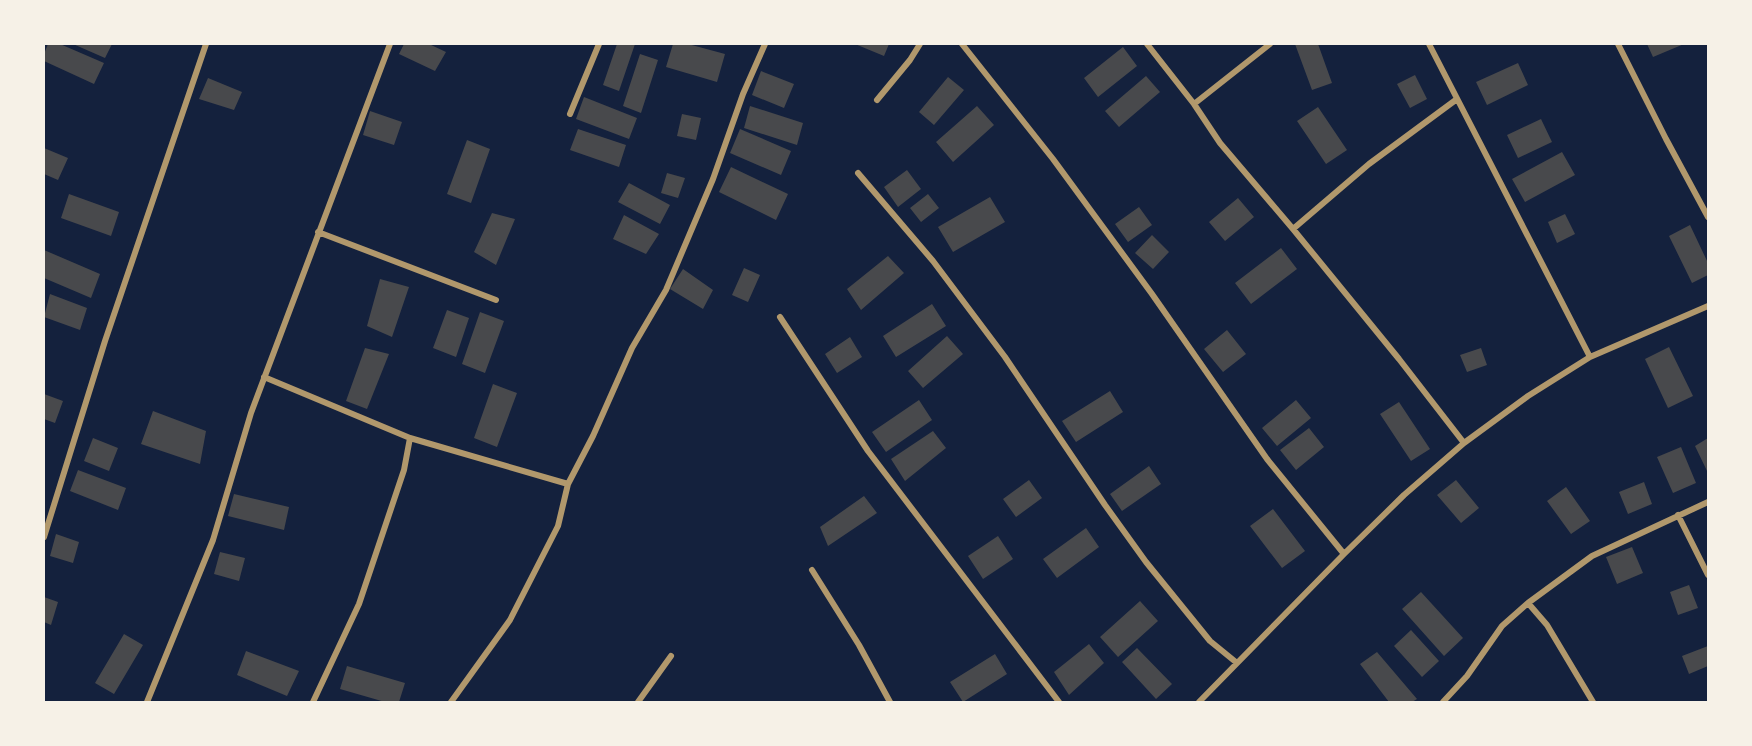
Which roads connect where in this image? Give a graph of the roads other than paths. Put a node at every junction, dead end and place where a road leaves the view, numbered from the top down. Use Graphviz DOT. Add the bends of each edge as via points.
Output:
graph roads {
  1 [pos="206,44"];
  2 [pos="390,44"];
  3 [pos="599,44"];
  4 [pos="765,44"];
  5 [pos="920,44"];
  6 [pos="962,44"];
  7 [pos="1147,44"];
  8 [pos="1270,44"];
  9 [pos="1429,44"];
  10 [pos="1618,44"];
  11 [pos="1259,47"];
  12 [pos="1457,99"];
  13 [pos="877,100"];
  14 [pos="1194,104"];
  15 [pos="570,114"];
  16 [pos="858,173"];
  17 [pos="1708,217"];
  18 [pos="1293,229"];
  19 [pos="318,232"];
  20 [pos="496,300"];
  21 [pos="1708,306"];
  22 [pos="780,317"];
  23 [pos="1590,357"];
  24 [pos="264,376"];
  25 [pos="410,438"];
  26 [pos="1464,443"];
  27 [pos="568,484"];
  28 [pos="1708,502"];
  29 [pos="1678,515"];
  30 [pos="44,537"];
  31 [pos="1344,554"];
  32 [pos="812,570"];
  33 [pos="1708,575"];
  34 [pos="1528,603"];
  35 [pos="671,656"];
  36 [pos="1237,663"];
  37 [pos="147,702"];
  38 [pos="313,702"];
  39 [pos="451,702"];
  40 [pos="638,702"];
  41 [pos="890,702"];
  42 [pos="1059,702"];
  43 [pos="1199,702"];
  44 [pos="1443,702"];
  45 [pos="1593,702"];
  1 -- 30 [label="street" via="105,341"];
  2 -- 19 [label="street"];
  3 -- 15 [label="street"];
  4 -- 27 [label="street" via="666,290 632,348"];
  5 -- 13 [label="street"];
  6 -- 31 [label="street" via="1145,284 1267,459"];
  7 -- 14 [label="street"];
  8 -- 11 [label="street"];
  9 -- 12 [label="street"];
  10 -- 17 [label="street"];
  11 -- 14 [label="street"];
  12 -- 18 [label="street" via="1369,164"];
  12 -- 23 [label="street"];
  14 -- 18 [label="street" via="1220,144"];
  16 -- 36 [label="street" via="933,261 1005,357 1146,562 1210,641"];
  18 -- 26 [label="street"];
  19 -- 20 [label="street"];
  19 -- 24 [label="street"];
  21 -- 23 [label="street"];
  22 -- 42 [label="street" via="868,451"];
  23 -- 26 [label="street"];
  24 -- 25 [label="street"];
  24 -- 37 [label="street" via="213,540"];
  25 -- 27 [label="street"];
  25 -- 38 [label="street" via="404,470 359,604"];
  26 -- 31 [label="street"];
  27 -- 39 [label="street" via="558,526 510,620"];
  28 -- 29 [label="street"];
  29 -- 33 [label="street"];
  29 -- 34 [label="street" via="1592,556"];
  31 -- 36 [label="street"];
  32 -- 41 [label="street"];
  34 -- 44 [label="street" via="1502,626 1467,676"];
  34 -- 45 [label="street" via="1547,625"];
  35 -- 40 [label="street"];
  36 -- 43 [label="street"];
}
